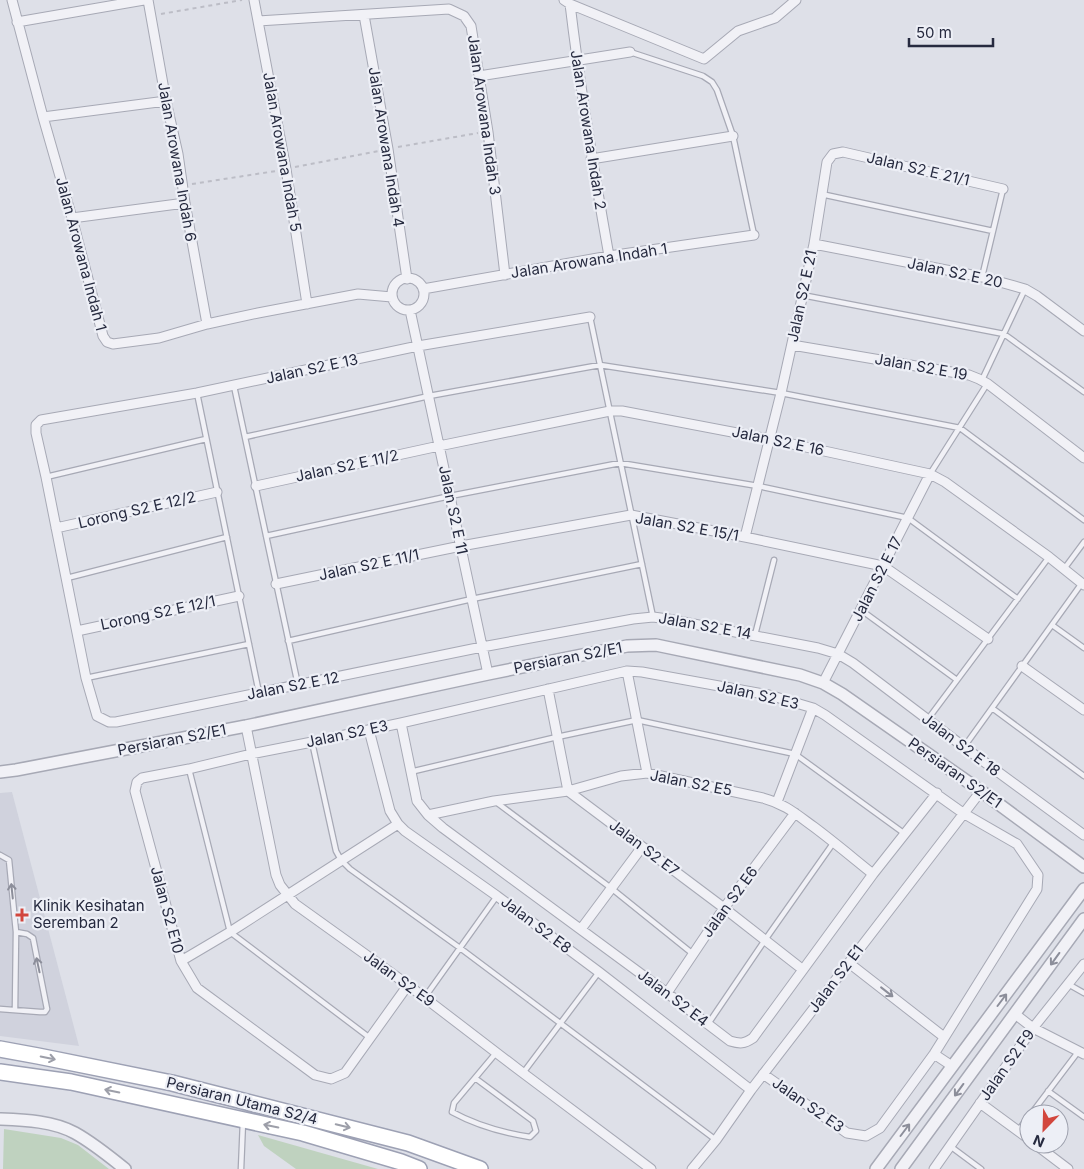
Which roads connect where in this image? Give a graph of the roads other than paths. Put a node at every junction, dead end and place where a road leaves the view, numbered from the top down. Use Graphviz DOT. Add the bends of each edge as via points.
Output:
graph roads {
  1 [pos="12,0"];
  2 [pos="146,0"];
  3 [pos="254,0"];
  4 [pos="796,0"];
  5 [pos="567,2"];
  6 [pos="364,15"];
  7 [pos="258,21"];
  8 [pos="17,22"];
  9 [pos="630,52"];
  10 [pos="576,60"];
  11 [pos="479,76"];
  12 [pos="166,101"];
  13 [pos="43,117"];
  14 [pos="733,136"];
  15 [pos="833,154"];
  16 [pos="592,159"];
  17 [pos="1003,189"];
  18 [pos="822,194"];
  19 [pos="185,203"];
  20 [pos="72,218"];
  21 [pos="993,231"];
  22 [pos="754,235"];
  23 [pos="814,244"];
  24 [pos="609,256"];
  25 [pos="505,275"];
  26 [pos="982,277"];
  27 [pos="407,278"];
  28 [pos="423,289"];
  29 [pos="1025,290"];
  30 [pos="802,295"];
  31 [pos="392,297"];
  32 [pos="307,304"];
  33 [pos="410,310"];
  34 [pos="590,317"];
  35 [pos="207,324"];
  36 [pos="1084,331"];
  37 [pos="1004,334"];
  38 [pos="792,344"];
  39 [pos="418,346"];
  40 [pos="600,365"];
  41 [pos="985,382"];
  42 [pos="234,385"];
  43 [pos="1084,392"];
  44 [pos="197,393"];
  45 [pos="781,393"];
  46 [pos="429,396"];
  47 [pos="610,411"];
  48 [pos="960,428"];
  49 [pos="246,437"];
  50 [pos="769,439"];
  51 [pos="206,440"];
  52 [pos="439,446"];
  53 [pos="1084,458"];
  54 [pos="620,463"];
  55 [pos="930,474"];
  56 [pos="46,477"];
  57 [pos="256,486"];
  58 [pos="758,486"];
  59 [pos="217,492"];
  60 [pos="450,496"];
  61 [pos="632,515"];
  62 [pos="908,518"];
  63 [pos="1084,520"];
  64 [pos="56,528"];
  65 [pos="266,536"];
  66 [pos="226,537"];
  67 [pos="745,537"];
  68 [pos="1084,542"];
  69 [pos="461,546"];
  70 [pos="1049,557"];
  71 [pos="774,560"];
  72 [pos="642,564"];
  73 [pos="884,566"];
  74 [pos="1064,569"];
  75 [pos="67,578"];
  76 [pos="276,584"];
  77 [pos="1083,584"];
  78 [pos="239,596"];
  79 [pos="1018,598"];
  80 [pos="472,599"];
  81 [pos="861,610"];
  82 [pos="653,617"];
  83 [pos="1052,625"];
  84 [pos="77,630"];
  85 [pos="755,636"];
  86 [pos="988,639"];
  87 [pos="288,641"];
  88 [pos="249,644"];
  89 [pos="482,647"];
  90 [pos="1084,648"];
  91 [pos="838,654"];
  92 [pos="1022,666"];
  93 [pos="627,671"];
  94 [pos="488,674"];
  95 [pos="86,678"];
  96 [pos="957,680"];
  97 [pos="823,683"];
  98 [pos="298,685"];
  99 [pos="548,689"];
  100 [pos="259,693"];
  101 [pos="813,708"];
  102 [pos="992,708"];
  103 [pos="1084,710"];
  104 [pos="928,719"];
  105 [pos="637,720"];
  106 [pos="401,723"];
  107 [pos="246,726"];
  108 [pos="369,730"];
  109 [pos="557,737"];
  110 [pos="312,742"];
  111 [pos="964,747"];
  112 [pos="252,754"];
  113 [pos="795,754"];
  114 [pos="189,769"];
  115 [pos="0,772"];
  116 [pos="410,772"];
  117 [pos="647,773"];
  118 [pos="1084,776"];
  119 [pos="568,791"];
  120 [pos="981,791"];
  121 [pos="937,793"];
  122 [pos="494,801"];
  123 [pos="777,802"];
  124 [pos="963,812"];
  125 [pos="795,813"];
  126 [pos="428,816"];
  127 [pos="398,824"];
  128 [pos="905,834"];
  129 [pos="1084,836"];
  130 [pos="834,842"];
  131 [pos="642,847"];
  132 [pos="0,855"];
  133 [pos="341,860"];
  134 [pos="1084,867"];
  135 [pos="873,874"];
  136 [pos="611,888"];
  137 [pos="1084,890"];
  138 [pos="287,895"];
  139 [pos="497,896"];
  140 [pos="724,908"];
  141 [pos="1084,919"];
  142 [pos="581,929"];
  143 [pos="16,932"];
  144 [pos="230,932"];
  145 [pos="765,940"];
  146 [pos="460,948"];
  147 [pos="693,954"];
  148 [pos="181,961"];
  149 [pos="849,963"];
  150 [pos="1084,964"];
  151 [pos="802,969"];
  152 [pos="598,972"];
  153 [pos="1068,984"];
  154 [pos="408,985"];
  155 [pos="667,992"];
  156 [pos="1084,993"];
  157 [pos="425,997"];
  158 [pos="0,1009"];
  159 [pos="15,1010"];
  160 [pos="1015,1014"];
  161 [pos="560,1022"];
  162 [pos="708,1024"];
  163 [pos="1033,1028"];
  164 [pos="944,1037"];
  165 [pos="370,1038"];
  166 [pos="0,1049"];
  167 [pos="496,1053"];
  168 [pos="1081,1053"];
  169 [pos="934,1054"];
  170 [pos="952,1066"];
  171 [pos="0,1072"];
  172 [pos="523,1073"];
  173 [pos="764,1074"];
  174 [pos="474,1078"];
  175 [pos="751,1090"];
  176 [pos="1048,1091"];
  177 [pos="980,1103"];
  178 [pos="1038,1104"];
  179 [pos="1084,1116"];
  180 [pos="0,1119"];
  181 [pos="243,1120"];
  182 [pos="1018,1131"];
  183 [pos="716,1140"];
  184 [pos="950,1146"];
  185 [pos="1048,1154"];
  186 [pos="126,1169"];
  187 [pos="241,1169"];
  188 [pos="419,1169"];
  189 [pos="480,1169"];
  190 [pos="651,1169"];
  191 [pos="692,1169"];
  192 [pos="876,1169"];
  193 [pos="901,1169"];
  194 [pos="934,1169"];
  195 [pos="981,1169"];
  196 [pos="1068,1169"];
  1 -- 8 [label="street, Jalan Arowana Indah 1"];
  2 -- 8 [label="street"];
  2 -- 12 [label="street, Jalan Arowana Indah 6"];
  3 -- 7 [label="street, Jalan Arowana Indah 5"];
  4 -- 5 [label="street" via="775,18 738,31 704,59"];
  5 -- 10 [label="street, Jalan Arowana Indah 2"];
  6 -- 7 [label="street, Jalan Arowana Indah 3"];
  6 -- 11 [label="street, Jalan Arowana Indah 3" via="449,9 464,16 471,26"];
  6 -- 27 [label="street, Jalan Arowana Indah 4"];
  7 -- 32 [label="street, Jalan Arowana Indah 5"];
  8 -- 13 [label="street, Jalan Arowana Indah 1"];
  9 -- 10 [label="street"];
  9 -- 14 [label="lane" via="703,76 712,82"];
  10 -- 11 [label="street"];
  10 -- 16 [label="street, Jalan Arowana Indah 2"];
  11 -- 25 [label="street, Jalan Arowana Indah 3"];
  12 -- 13 [label="street"];
  12 -- 19 [label="street, Jalan Arowana Indah 6"];
  13 -- 20 [label="street, Jalan Arowana Indah 1"];
  14 -- 16 [label="street"];
  14 -- 22 [label="lane"];
  15 -- 17 [label="street, Jalan S2 E 21/1" via="843,152"];
  15 -- 18 [label="street, Jalan S2 E 21" via="827,162"];
  16 -- 24 [label="street, Jalan Arowana Indah 2"];
  17 -- 21 [label="lane"];
  18 -- 21 [label="lane"];
  18 -- 23 [label="street, Jalan S2 E 21"];
  19 -- 20 [label="street"];
  19 -- 35 [label="street, Jalan Arowana Indah 6"];
  20 -- 35 [label="street, Jalan Arowana Indah 1" via="107,342 159,338"];
  21 -- 26 [label="lane"];
  22 -- 24 [label="street, Jalan Arowana Indah 1"];
  23 -- 26 [label="street, Jalan S2 E 20"];
  23 -- 30 [label="street, Jalan S2 E 21"];
  24 -- 25 [label="street, Jalan Arowana Indah 1"];
  25 -- 28 [label="street, Jalan Arowana Indah 1"];
  26 -- 29 [label="street, Jalan S2 E 20"];
  27 -- 28 [label="street" via="417,281"];
  27 -- 31 [label="street" via="394,287"];
  28 -- 33 [label="street" via="421,304"];
  29 -- 36 [label="street, Jalan S2 E 20"];
  29 -- 37 [label="lane"];
  30 -- 37 [label="lane"];
  30 -- 38 [label="street, Jalan S2 E 21"];
  31 -- 32 [label="street, Jalan Arowana Indah 1" via="358,294"];
  31 -- 33 [label="street" via="402,309"];
  32 -- 35 [label="street, Jalan Arowana Indah 1"];
  33 -- 39 [label="street, Jalan S2 E 11"];
  34 -- 39 [label="street, Jalan S2 E 13"];
  34 -- 40 [label="lane"];
  37 -- 41 [label="lane"];
  37 -- 43 [label="lane"];
  38 -- 41 [label="street, Jalan S2 E 19" via="969,375"];
  38 -- 45 [label="street, Jalan S2 E 21"];
  39 -- 42 [label="street, Jalan S2 E 13"];
  39 -- 46 [label="street, Jalan S2 E 11"];
  40 -- 45 [label="lane"];
  40 -- 46 [label="lane"];
  40 -- 47 [label="lane"];
  41 -- 48 [label="lane"];
  41 -- 53 [label="street, Jalan S2 E 19"];
  42 -- 44 [label="street, Jalan S2 E 13"];
  42 -- 49 [label="lane"];
  44 -- 51 [label="lane"];
  44 -- 56 [label="street, Jalan S2 E 13" via="41,420 36,426 36,433"];
  45 -- 48 [label="lane"];
  45 -- 50 [label="street, Jalan S2 E 21"];
  46 -- 49 [label="lane"];
  46 -- 52 [label="street, Jalan S2 E 11"];
  47 -- 50 [label="street, Jalan S2 E 16"];
  47 -- 52 [label="street, Jalan S2 E 16"];
  47 -- 54 [label="lane"];
  48 -- 55 [label="lane"];
  48 -- 63 [label="lane"];
  49 -- 57 [label="lane"];
  50 -- 55 [label="street, Jalan S2 E 16"];
  50 -- 58 [label="street, Jalan S2 E 21"];
  51 -- 56 [label="lane"];
  51 -- 59 [label="lane"];
  52 -- 57 [label="street, Jalan S2 E 11/2"];
  52 -- 60 [label="street, Jalan S2 E 11"];
  54 -- 58 [label="lane"];
  54 -- 60 [label="lane"];
  54 -- 61 [label="lane"];
  55 -- 62 [label="street, Jalan S2 E 17"];
  55 -- 70 [label="street, Jalan S2 E 16"];
  56 -- 64 [label="street"];
  57 -- 65 [label="lane"];
  58 -- 62 [label="lane"];
  58 -- 67 [label="street, Jalan S2 E 21"];
  59 -- 64 [label="street, Lorong S2 E 12/2"];
  59 -- 66 [label="lane"];
  60 -- 65 [label="lane"];
  60 -- 69 [label="street, Jalan S2 E 11"];
  61 -- 67 [label="street, Jalan S2 E 15/1"];
  61 -- 69 [label="street, Jalan S2 E 15/1"];
  61 -- 72 [label="lane"];
  62 -- 73 [label="street, Jalan S2 E 17"];
  62 -- 79 [label="lane"];
  64 -- 75 [label="street"];
  65 -- 76 [label="lane"];
  66 -- 75 [label="lane"];
  66 -- 78 [label="lane"];
  67 -- 73 [label="street, Jalan S2 E 15/1"];
  68 -- 74 [label="lane"];
  69 -- 76 [label="street, Jalan S2 E 11/1"];
  69 -- 80 [label="street, Jalan S2 E 11"];
  70 -- 74 [label="street, Jalan S2 E 16"];
  70 -- 79 [label="lane"];
  71 -- 85 [label="lane"];
  72 -- 80 [label="lane"];
  72 -- 82 [label="lane"];
  73 -- 81 [label="street, Jalan S2 E 17"];
  73 -- 86 [label="street"];
  74 -- 77 [label="street, Jalan S2 E 16"];
  75 -- 84 [label="street"];
  76 -- 87 [label="lane"];
  77 -- 83 [label="lane"];
  78 -- 84 [label="street, Lorong S2 E 12/1"];
  78 -- 88 [label="lane"];
  79 -- 86 [label="lane"];
  80 -- 87 [label="lane"];
  80 -- 89 [label="street, Jalan S2 E 11"];
  81 -- 91 [label="street, Jalan S2 E 17"];
  81 -- 96 [label="lane"];
  82 -- 85 [label="street, Jalan S2 E 14"];
  82 -- 89 [label="street, Jalan S2 E 14"];
  83 -- 90 [label="lane"];
  83 -- 92 [label="lane"];
  84 -- 95 [label="street"];
  85 -- 91 [label="street, Jalan S2 E 14"];
  86 -- 96 [label="lane"];
  87 -- 98 [label="lane"];
  88 -- 95 [label="lane"];
  88 -- 100 [label="lane"];
  89 -- 94 [label="street, Jalan S2 E 11"];
  89 -- 98 [label="street, Jalan S2 E 12"];
  91 -- 97 [label="street, Jalan S2 E 17"];
  91 -- 104 [label="street, Jalan S2 E 18"];
  92 -- 102 [label="lane"];
  92 -- 103 [label="street"];
  93 -- 99 [label="street, Jalan S2 E3"];
  93 -- 101 [label="street, Jalan S2 E3" via="769,695"];
  93 -- 105 [label="street"];
  94 -- 97 [label="street, Persiaran S2/E1" via="627,646 656,645 800,675"];
  94 -- 107 [label="street, Persiaran S2/E1"];
  95 -- 100 [label="street, Jalan S2 E 12" via="97,716 109,722"];
  96 -- 104 [label="lane"];
  97 -- 120 [label="street, Persiaran S2/E1"];
  98 -- 100 [label="street, Jalan S2 E 12"];
  99 -- 106 [label="street, Jalan S2 E3"];
  99 -- 109 [label="street"];
  101 -- 113 [label="street"];
  101 -- 121 [label="street, Jalan S2 E3"];
  102 -- 111 [label="lane"];
  102 -- 118 [label="lane"];
  104 -- 111 [label="street, Jalan S2 E 18"];
  105 -- 109 [label="lane"];
  105 -- 113 [label="lane"];
  105 -- 117 [label="street"];
  106 -- 108 [label="street, Jalan S2 E3"];
  106 -- 116 [label="street, Jalan S2 E4"];
  107 -- 112 [label="street, Jalan S2 E9"];
  107 -- 115 [label="street, Persiaran S2/E1"];
  108 -- 110 [label="street, Jalan S2 E3"];
  108 -- 127 [label="street, Jalan S2 E8" via="390,811"];
  109 -- 116 [label="lane"];
  109 -- 119 [label="street"];
  110 -- 112 [label="street, Jalan S2 E3"];
  110 -- 133 [label="lane" via="336,851"];
  111 -- 129 [label="street, Jalan S2 E 18"];
  112 -- 114 [label="street, Jalan S2 E10"];
  112 -- 138 [label="street, Jalan S2 E9" via="276,875"];
  113 -- 123 [label="street"];
  113 -- 128 [label="lane"];
  114 -- 144 [label="lane"];
  114 -- 148 [label="street, Jalan S2 E10" via="142,778 137,782 135,791"];
  116 -- 126 [label="street, Jalan S2 E4" via="417,801"];
  117 -- 119 [label="street, Jalan S2 E5" via="621,776"];
  117 -- 123 [label="street, Jalan S2 E5"];
  119 -- 122 [label="street, Jalan S2 E5"];
  119 -- 131 [label="street, Jalan S2 E7"];
  120 -- 124 [label="street, Jalan S2 E1"];
  120 -- 134 [label="street, Persiaran S2/E1"];
  121 -- 124 [label="street, Jalan S2 E3"];
  121 -- 128 [label="street, Jalan S2 E4"];
  122 -- 126 [label="street, Jalan S2 E5"];
  122 -- 136 [label="lane"];
  123 -- 125 [label="street, Jalan S2 E5"];
  124 -- 149 [label="street, Jalan S2 E1"];
  124 -- 164 [label="street, Jalan S2 E3" via="1017,844 1038,875 1037,889"];
  125 -- 130 [label="street, Jalan S2 E5"];
  125 -- 140 [label="street, Jalan S2 E6"];
  126 -- 142 [label="street, Jalan S2 E4"];
  127 -- 133 [label="street"];
  127 -- 139 [label="street, Jalan S2 E8"];
  128 -- 135 [label="street, Jalan S2 E4"];
  130 -- 135 [label="street, Jalan S2 E5"];
  130 -- 145 [label="lane"];
  131 -- 136 [label="street"];
  131 -- 140 [label="street, Jalan S2 E7"];
  143 -- 132 [label="lane, one-way" via="9,860"];
  133 -- 138 [label="street"];
  133 -- 146 [label="lane"];
  135 -- 151 [label="street, Jalan S2 E4"];
  136 -- 142 [label="street"];
  136 -- 147 [label="lane"];
  170 -- 137 [label="street, one-way"];
  138 -- 144 [label="street"];
  138 -- 154 [label="street, Jalan S2 E9"];
  139 -- 146 [label="lane"];
  139 -- 152 [label="street, Jalan S2 E8"];
  140 -- 145 [label="street, Jalan S2 E7"];
  140 -- 147 [label="street, Jalan S2 E6"];
  141 -- 160 [label="street, one-way"];
  142 -- 155 [label="street, Jalan S2 E4"];
  143 -- 159 [label="lane"];
  159 -- 143 [label="lane, one-way" via="45,1012 47,1009 33,938"];
  144 -- 148 [label="street"];
  144 -- 165 [label="lane"];
  145 -- 151 [label="street, Jalan S2 E7"];
  145 -- 162 [label="lane"];
  146 -- 157 [label="lane"];
  146 -- 161 [label="lane"];
  147 -- 155 [label="street, Jalan S2 E6"];
  148 -- 165 [label="street, Jalan S2 E10" via="197,988 315,1075 331,1079 345,1073"];
  149 -- 164 [label="street, one-way"];
  149 -- 173 [label="street, Jalan S2 E1"];
  150 -- 153 [label="street, Jalan S2 F9"];
  151 -- 162 [label="street, Jalan S2 E4" via="747,1042 730,1041"];
  152 -- 161 [label="lane"];
  152 -- 175 [label="street, Jalan S2 E8"];
  153 -- 156 [label="lane"];
  153 -- 163 [label="street, Jalan S2 F9"];
  154 -- 157 [label="street, Jalan S2 E9"];
  154 -- 165 [label="street, Jalan S2 E10"];
  155 -- 162 [label="street, Jalan S2 E4"];
  157 -- 167 [label="street, Jalan S2 E9"];
  158 -- 159 [label="lane"];
  160 -- 163 [label="street"];
  160 -- 193 [label="street, one-way"];
  161 -- 172 [label="lane"];
  161 -- 183 [label="lane"];
  163 -- 168 [label="street"];
  163 -- 177 [label="street, Jalan S2 F9"];
  164 -- 169 [label="street, Jalan S2 E3"];
  166 -- 189 [label="main road, Persiaran Utama S2/4, one-way" via="210,1093 408,1143"];
  167 -- 172 [label="street, Jalan S2 E9"];
  167 -- 174 [label="lane"];
  168 -- 176 [label="lane"];
  169 -- 170 [label="street"];
  169 -- 173 [label="street, Jalan S2 E3" via="880,1128 866,1136 847,1133"];
  192 -- 170 [label="street, one-way"];
  181 -- 171 [label="main road, Persiaran Utama S2/4, one-way" via="71,1082"];
  172 -- 190 [label="street, Jalan S2 E9"];
  173 -- 175 [label="street, Jalan S2 E1"];
  174 -- 174 [label="lane" via="454,1103 452,1112 516,1135 530,1137 536,1132 533,1122"];
  175 -- 183 [label="street, Jalan S2 E1"];
  176 -- 178 [label="lane"];
  176 -- 179 [label="lane"];
  177 -- 182 [label="street"];
  177 -- 184 [label="street, Jalan S2 F9"];
  180 -- 186 [label="street" via="54,1125 74,1133"];
  181 -- 187 [label="lane"];
  188 -- 181 [label="main road, Persiaran Utama S2/4, one-way" via="303,1133"];
  183 -- 191 [label="street, Jalan S2 E1"];
  184 -- 194 [label="street, Jalan S2 F9"];
  184 -- 195 [label="lane"];
  185 -- 196 [label="street"];
}
